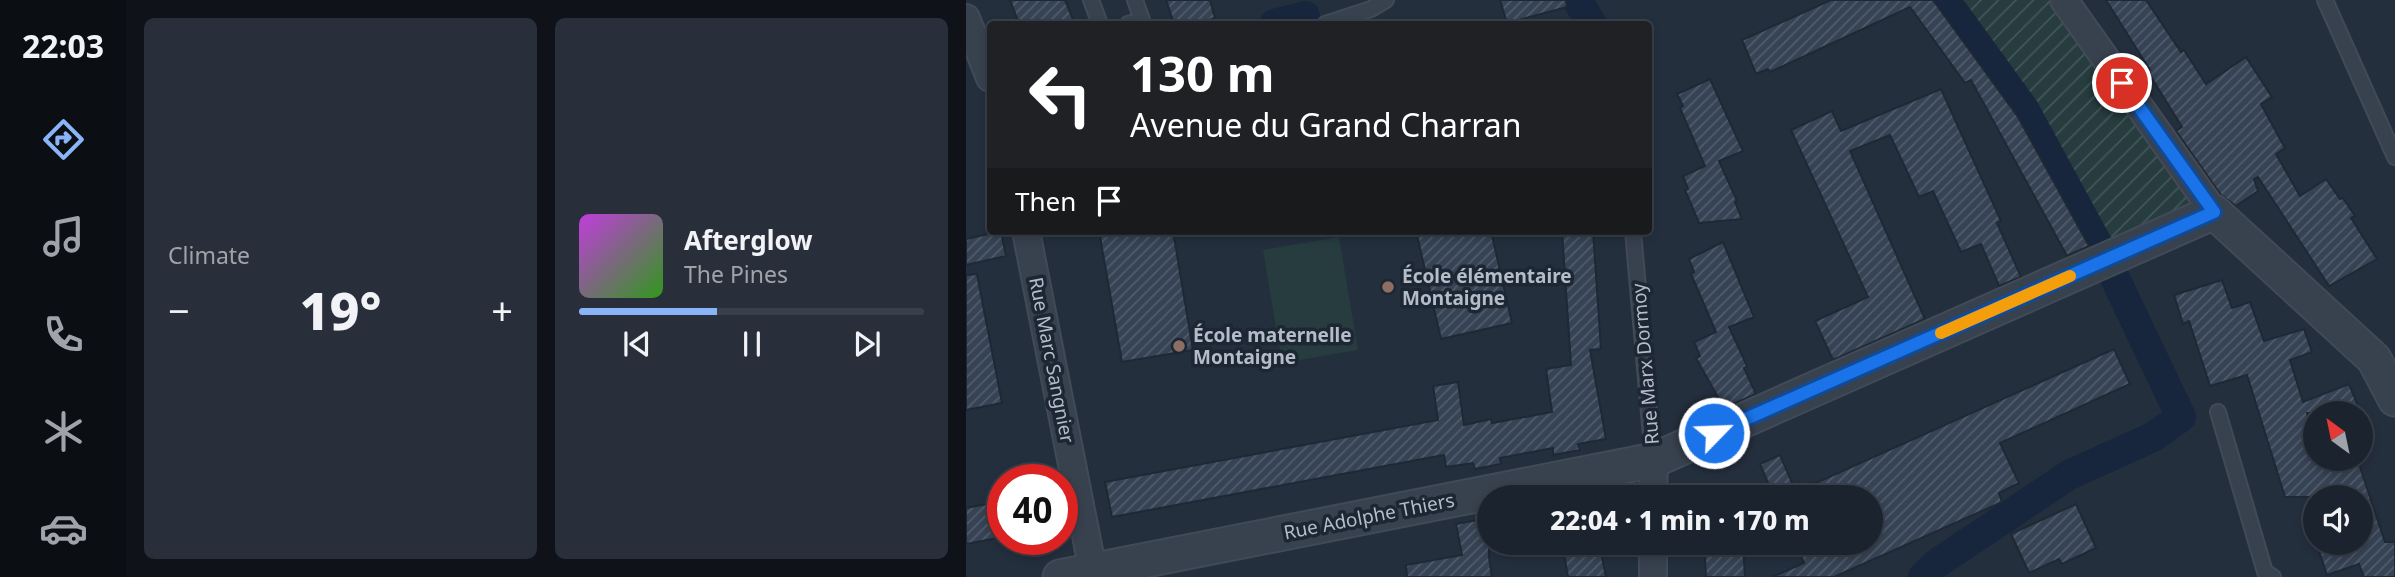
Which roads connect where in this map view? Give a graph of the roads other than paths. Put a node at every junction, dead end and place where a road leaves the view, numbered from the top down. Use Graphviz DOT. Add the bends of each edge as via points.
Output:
graph roads {
  1 [pos="1091,0"];
  2 [pos="1135,0"];
  3 [pos="1386,0"];
  4 [pos="2064,0"];
  5 [pos="2325,0"];
  6 [pos="966,18"];
  7 [pos="1099,21"];
  8 [pos="1138,21"];
  9 [pos="1334,21"];
  10 [pos="987,70"];
  11 [pos="2395,157"];
  12 [pos="2214,212"];
  13 [pos="1027,235"];
  14 [pos="1633,235"];
  15 [pos="2395,399"];
  16 [pos="2218,412"];
  17 [pos="1654,460"];
  18 [pos="1653,485"];
  19 [pos="1653,555"];
  20 [pos="1093,571"];
  21 [pos="1060,577"];
  22 [pos="1653,577"];
  23 [pos="2273,577"];
  1 -- 7 [label="lane"];
  2 -- 8 [label="lane" via="1142,20"];
  3 -- 9 [label="lane"];
  4 -- 12 [label="street"];
  5 -- 11 [label="lane"];
  6 -- 10 [label="street"];
  12 -- 15 [label="street" via="2374,359"];
  12 -- 17 [label="street, Rue Adolphe Thiers"];
  13 -- 20 [label="street, Rue Marc Sangnier"];
  14 -- 17 [label="lane, Rue Marx Dormoy"];
  16 -- 23 [label="lane" via="2265,572"];
  17 -- 18 [label="street, Rue Marx Dormoy"];
  17 -- 20 [label="street, Rue Adolphe Thiers"];
  19 -- 22 [label="street"];
  20 -- 21 [label="street, Rue Adolphe Thiers"];
}
